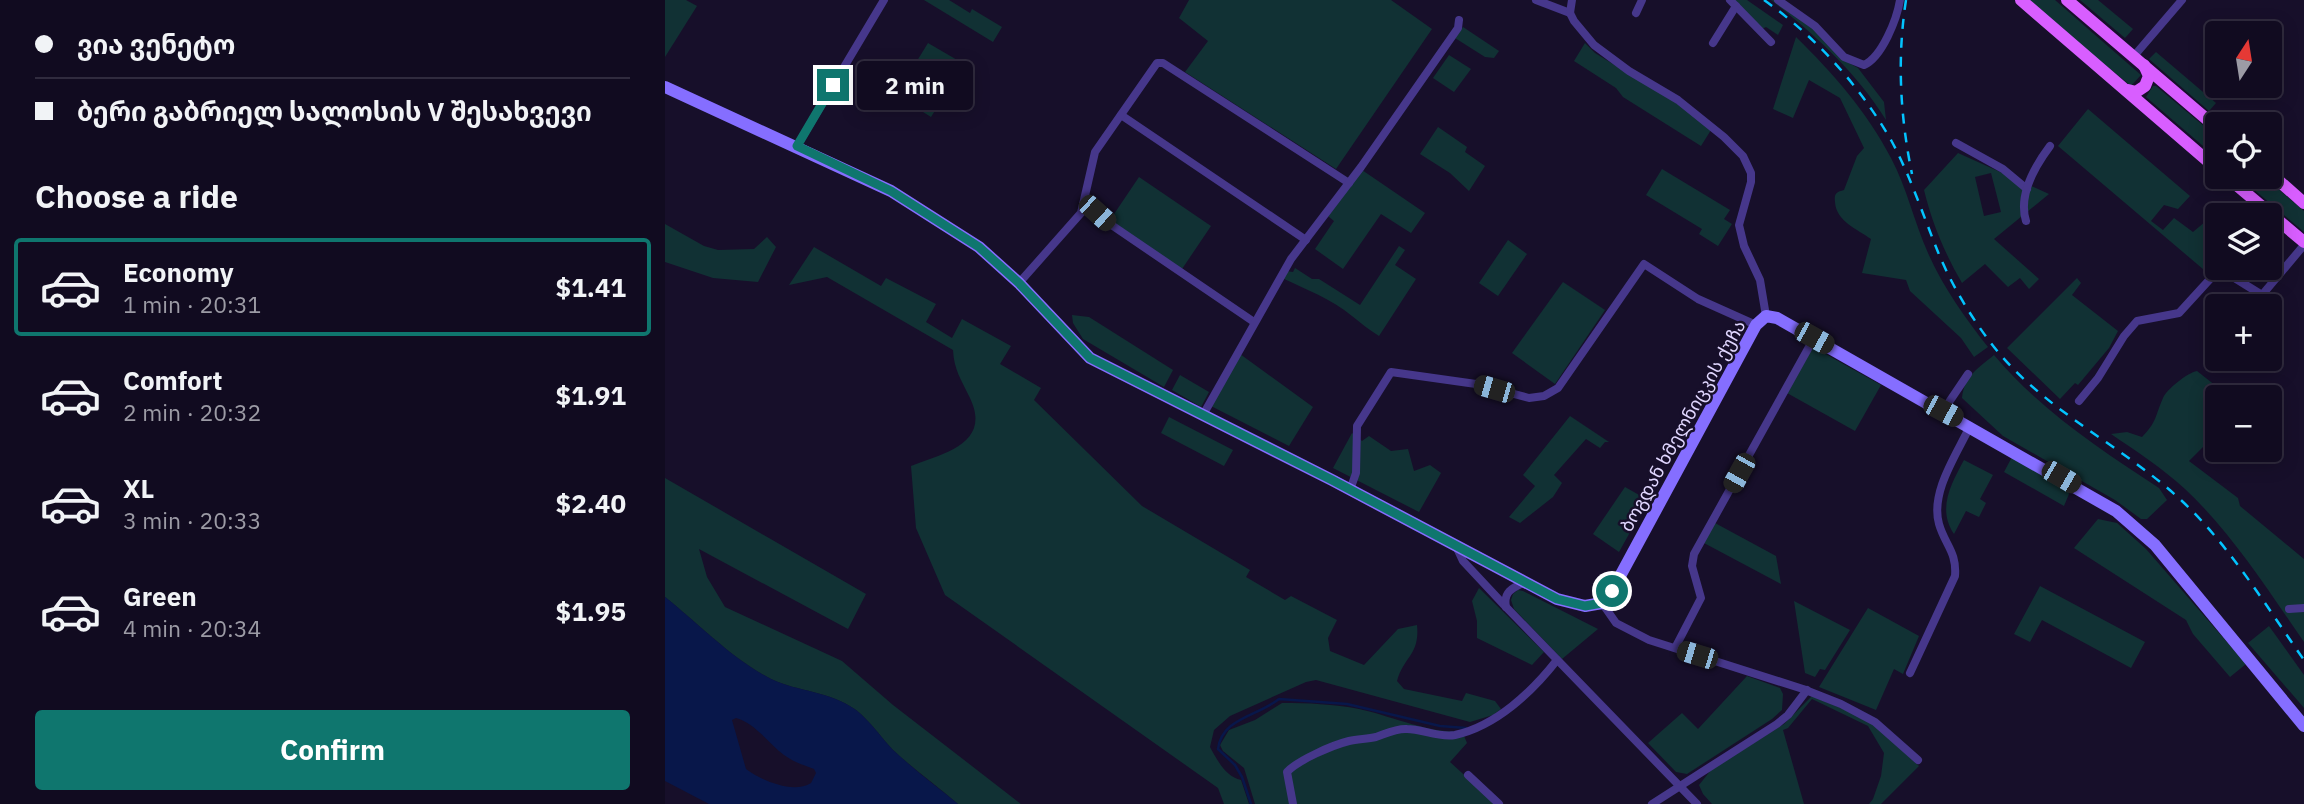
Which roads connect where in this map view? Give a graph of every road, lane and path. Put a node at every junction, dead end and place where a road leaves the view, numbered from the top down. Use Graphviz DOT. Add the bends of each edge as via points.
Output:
graph roads {
  1 [pos="884,0"];
  2 [pos="1536,0"];
  3 [pos="1572,0"];
  4 [pos="1642,0"];
  5 [pos="1778,0"];
  6 [pos="1900,0"];
  7 [pos="2021,0"];
  8 [pos="2067,0"];
  9 [pos="2182,0"];
  10 [pos="1733,3"];
  11 [pos="1570,13"];
  12 [pos="1636,13"];
  13 [pos="1459,20"];
  14 [pos="1771,42"];
  15 [pos="1713,43"];
  16 [pos="2139,60"];
  17 [pos="665,87"];
  18 [pos="2127,90"];
  19 [pos="1121,115"];
  20 [pos="2205,118"];
  21 [pos="1956,143"];
  22 [pos="797,146"];
  23 [pos="2050,146"];
  24 [pos="2205,158"];
  25 [pos="1349,183"];
  26 [pos="2282,184"];
  27 [pos="2027,189"];
  28 [pos="2241,189"];
  29 [pos="2304,203"];
  30 [pos="1084,207"];
  31 [pos="2026,220"];
  32 [pos="1306,240"];
  33 [pos="2304,244"];
  34 [pos="1019,283"];
  35 [pos="1766,316"];
  36 [pos="1254,322"];
  37 [pos="1756,325"];
  38 [pos="1814,338"];
  39 [pos="1968,374"];
  40 [pos="2079,401"];
  41 [pos="1943,411"];
  42 [pos="1203,415"];
  43 [pos="1970,426"];
  44 [pos="1350,490"];
  45 [pos="1456,545"];
  46 [pos="1525,582"];
  47 [pos="1602,603"];
  48 [pos="1506,607"];
  49 [pos="2304,608"];
  50 [pos="2289,609"];
  51 [pos="1675,648"];
  52 [pos="1557,660"];
  53 [pos="1910,673"];
  54 [pos="1807,690"];
  55 [pos="2304,726"];
  56 [pos="1918,760"];
  57 [pos="1468,775"];
  58 [pos="1680,785"];
  59 [pos="1293,804"];
  60 [pos="1499,804"];
  61 [pos="1652,804"];
  62 [pos="1697,804"];
  1 -- 22 [label="street"];
  2 -- 11 [label="street"];
  3 -- 11 [label="street"];
  4 -- 12 [label="street"];
  5 -- 6 [label="street" via="1815,26 1844,57 1864,65 1896,19"];
  7 -- 18 [label="main road"];
  8 -- 16 [label="main road"];
  9 -- 16 [label="street"];
  10 -- 14 [label="street"];
  10 -- 15 [label="street"];
  11 -- 35 [label="street" via="1601,51 1678,100 1743,156 1751,182 1739,225 1760,280"];
  13 -- 25 [label="street"];
  16 -- 18 [label="main road" via="2149,76 2145,86 2136,92"];
  16 -- 20 [label="main road"];
  17 -- 22 [label="main road"];
  18 -- 24 [label="main road"];
  19 -- 25 [label="street" via="1157,63 1163,63"];
  19 -- 30 [label="street" via="1095,152"];
  19 -- 32 [label="street"];
  21 -- 27 [label="street" via="2003,169"];
  22 -- 34 [label="main road" via="891,191 979,247"];
  23 -- 27 [label="street"];
  25 -- 32 [label="street"];
  26 -- 29 [label="main road"];
  27 -- 31 [label="street"];
  28 -- 33 [label="main road"];
  30 -- 34 [label="street"];
  30 -- 36 [label="street"];
  32 -- 36 [label="street"];
  33 -- 40 [label="street" via="2262,295 2233,277 2211,278 2179,313 2137,321"];
  34 -- 42 [label="main road" via="1090,358"];
  35 -- 37 [label="main road, ბოგდან ხმელნიცკის ქუჩა"];
  35 -- 38 [label="main road, ბოგდან ხმელნიცკის ქუჩა"];
  36 -- 42 [label="street"];
  37 -- 44 [label="street" via="1698,299 1643,264 1558,388 1544,396 1520,397 1476,384 1391,373 1357,426 1356,473"];
  37 -- 47 [label="main road, ბოგდან ხმელნიცკის ქუჩა"];
  38 -- 41 [label="main road, ბოგდან ხმელნიცკის ქუჩა"];
  38 -- 51 [label="street" via="1695,554 1692,566 1701,598"];
  39 -- 41 [label="street"];
  41 -- 43 [label="main road, ბოგდან ხმელნიცკის ქუჩა"];
  42 -- 44 [label="main road"];
  43 -- 53 [label="street" via="1938,505 1939,524 1956,563 1955,576"];
  43 -- 55 [label="main road, ბოგდან ხმელნიცკის ქუჩა" via="2103,502 2134,525"];
  44 -- 45 [label="main road"];
  45 -- 46 [label="main road"];
  45 -- 48 [label="street" via="1463,561"];
  46 -- 47 [label="main road" via="1557,599 1585,606"];
  46 -- 48 [label="street" via="1509,590"];
  47 -- 51 [label="street" via="1616,623"];
  48 -- 52 [label="street"];
  49 -- 50 [label="street"];
  51 -- 54 [label="street"];
  52 -- 58 [label="street"];
  52 -- 59 [label="street" via="1510,707 1464,732 1450,736 1405,728 1349,741 1294,765 1287,772"];
  54 -- 56 [label="street" via="1875,722"];
  54 -- 58 [label="street" via="1777,724"];
  57 -- 60 [label="street"];
  58 -- 61 [label="street"];
  58 -- 62 [label="street"];
}
